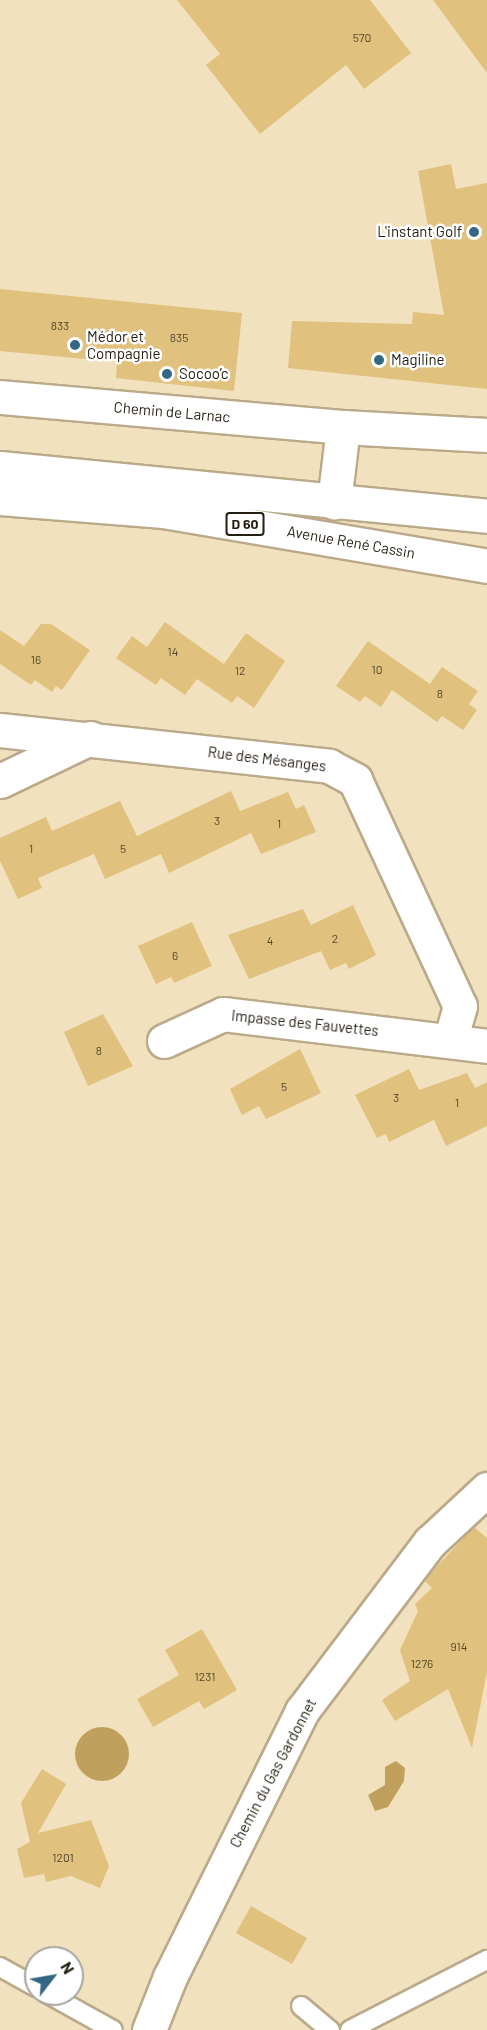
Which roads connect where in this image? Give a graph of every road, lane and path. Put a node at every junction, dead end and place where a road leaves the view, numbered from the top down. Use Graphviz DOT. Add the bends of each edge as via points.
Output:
graph roads {
  1 [pos="0,397"];
  2 [pos="343,427"];
  3 [pos="487,435"];
  4 [pos="0,468"];
  5 [pos="0,498"];
  6 [pos="334,502"];
  7 [pos="487,516"];
  8 [pos="487,566"];
  9 [pos="0,730"];
  10 [pos="90,738"];
  11 [pos="0,781"];
  12 [pos="473,1008"];
  13 [pos="164,1041"];
  14 [pos="450,1041"];
  15 [pos="487,1046"];
  16 [pos="487,1489"];
  17 [pos="487,1960"];
  18 [pos="0,1967"];
  19 [pos="24,1980"];
  20 [pos="70,2006"];
  21 [pos="301,2006"];
  22 [pos="113,2030"];
  23 [pos="149,2030"];
  24 [pos="330,2030"];
  25 [pos="351,2030"];
  1 -- 2 [label="street, Chemin de Larnac"];
  2 -- 3 [label="street, Chemin de Larnac"];
  2 -- 6 [label="street"];
  4 -- 6 [label="street, D 60"];
  5 -- 8 [label="street, Avenue René Cassin / D 60" via="163,511"];
  6 -- 7 [label="street, D 60"];
  9 -- 10 [label="street, Rue des Mésanges"];
  10 -- 11 [label="street"];
  10 -- 12 [label="street, Rue des Mésanges" via="329,766 355,780"];
  12 -- 14 [label="street, Rue des Mésanges"];
  13 -- 14 [label="street, Impasse des Fauvettes" via="223,1014"];
  14 -- 15 [label="street"];
  16 -- 23 [label="street, Chemin du Gas Gardonnet" via="430,1542 302,1711 170,1977"];
  17 -- 25 [label="lane"];
  18 -- 19 [label="lane"];
  20 -- 22 [label="lane"];
  21 -- 24 [label="lane"];
}
